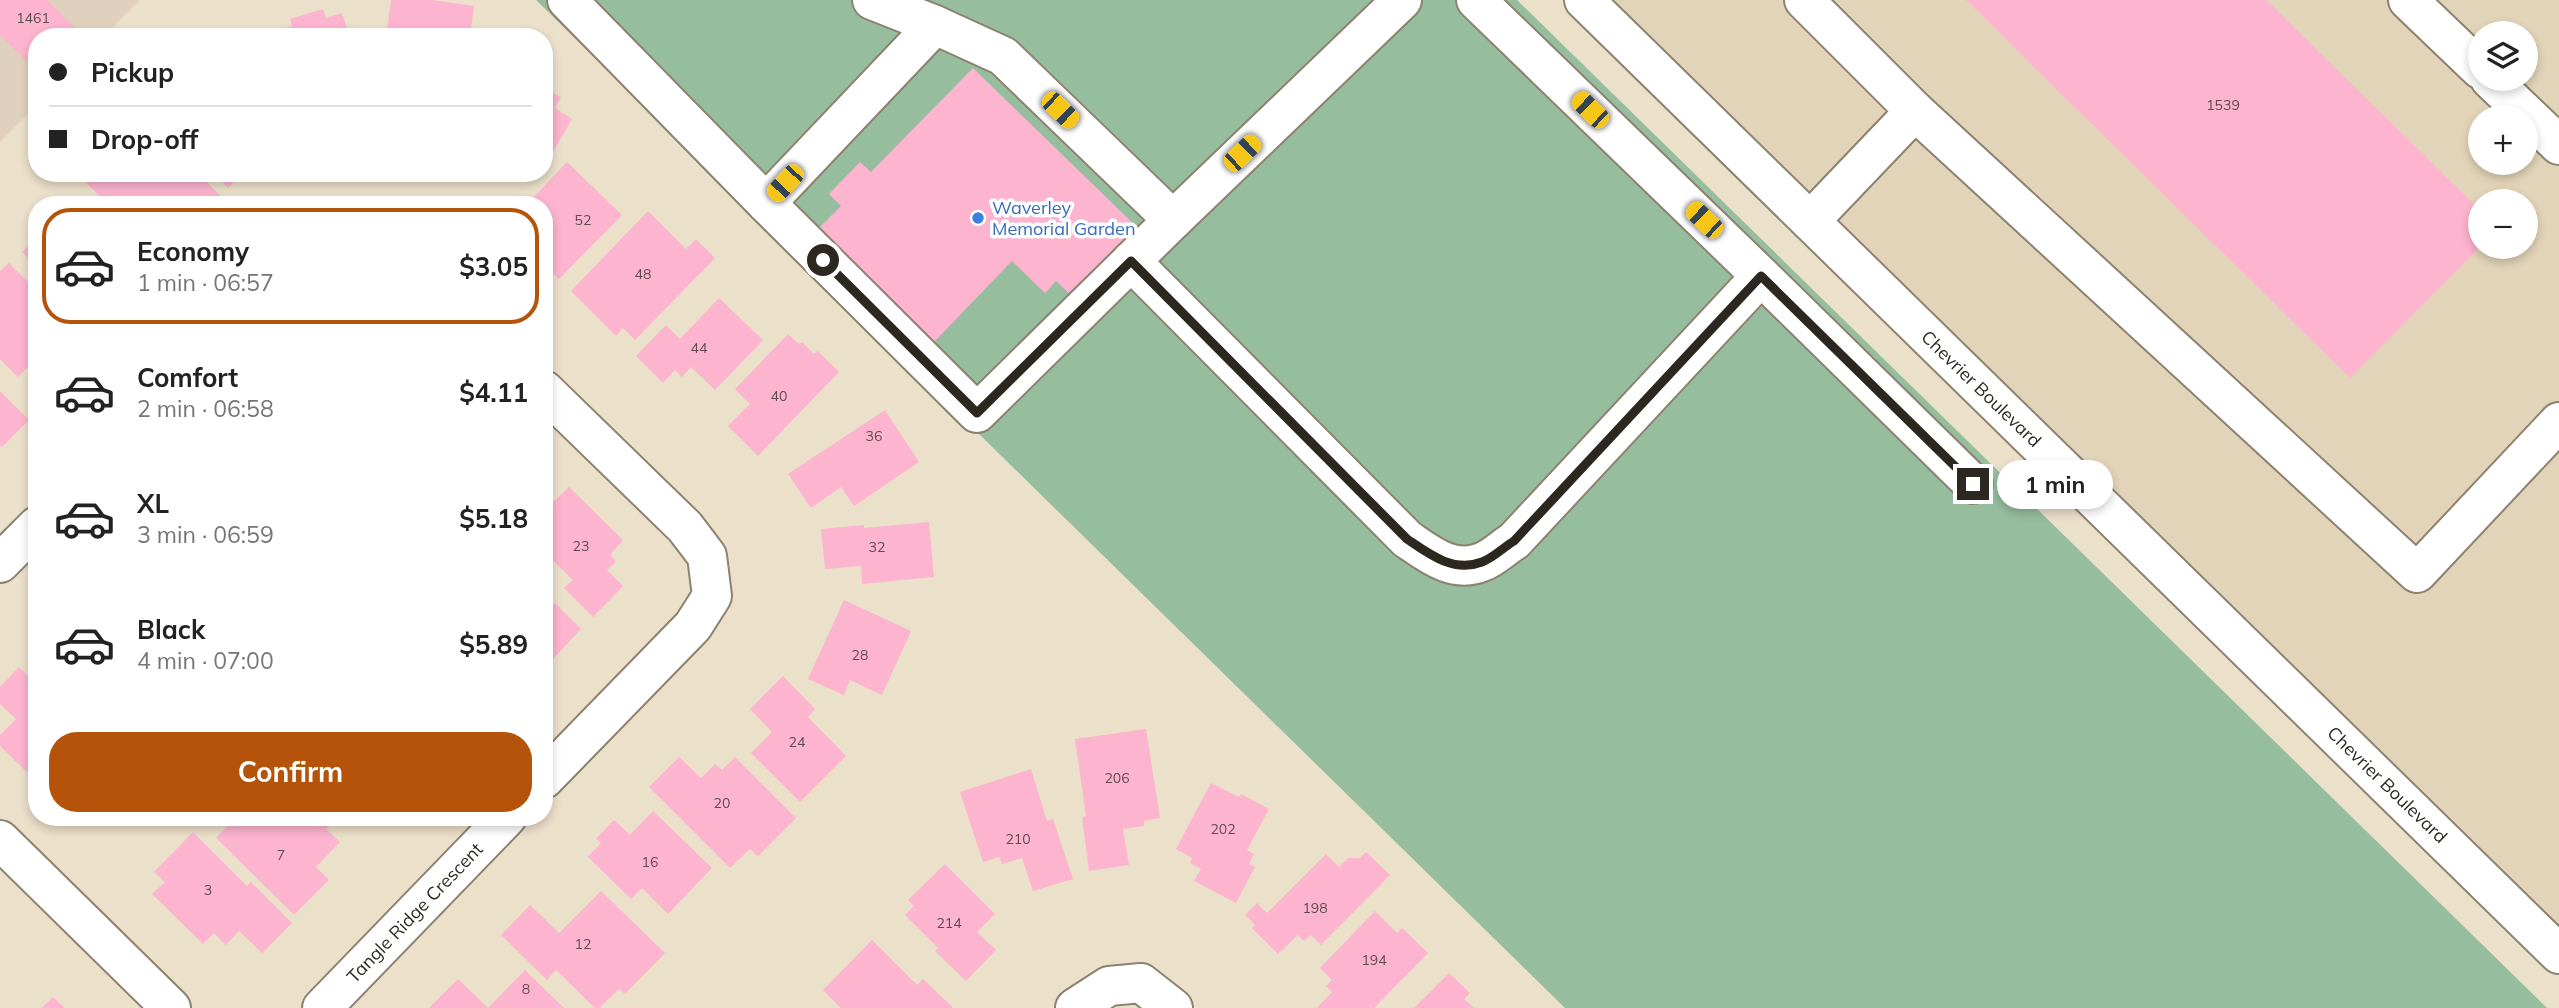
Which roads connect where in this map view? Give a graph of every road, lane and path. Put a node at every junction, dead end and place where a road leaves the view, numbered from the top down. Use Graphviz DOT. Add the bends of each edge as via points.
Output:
graph roads {
  1 [pos="567,0"];
  2 [pos="872,0"];
  3 [pos="1402,0"];
  4 [pos="1475,0"];
  5 [pos="1804,0"];
  6 [pos="2408,0"];
  7 [pos="1601,6"];
  8 [pos="935,25"];
  9 [pos="2468,58"];
  10 [pos="2503,91"];
  11 [pos="1915,111"];
  12 [pos="2559,145"];
  13 [pos="766,203"];
  14 [pos="1173,220"];
  15 [pos="1810,221"];
  16 [pos="1131,261"];
  17 [pos="1761,276"];
  18 [pos="553,399"];
  19 [pos="2559,422"];
  20 [pos="1973,484"];
  21 [pos="28,535"];
  22 [pos="0,563"];
  23 [pos="553,770"];
  24 [pos="499,826"];
  25 [pos="0,840"];
  26 [pos="2559,954"];
  27 [pos="171,1008"];
  28 [pos="322,1008"];
  29 [pos="1074,1008"];
  30 [pos="1173,1008"];
  1 -- 13 [label="street"];
  2 -- 8 [label="street"];
  3 -- 14 [label="street"];
  4 -- 17 [label="street"];
  5 -- 11 [label="street"];
  6 -- 9 [label="street"];
  7 -- 15 [label="street, Chevrier Boulevard"];
  8 -- 13 [label="street"];
  8 -- 14 [label="street" via="1003,56"];
  10 -- 12 [label="street"];
  11 -- 15 [label="street"];
  11 -- 19 [label="street" via="2417,573"];
  13 -- 16 [label="street" via="977,413"];
  14 -- 16 [label="street"];
  15 -- 26 [label="street, Chevrier Boulevard"];
  16 -- 17 [label="street" via="1407,539 1456,566 1481,562 1514,541"];
  17 -- 20 [label="street"];
  18 -- 23 [label="street" via="685,527 707,556 712,596 693,626"];
  21 -- 22 [label="street"];
  24 -- 28 [label="street, Tangle Ridge Crescent"];
  25 -- 27 [label="street"];
  29 -- 30 [label="street" via="1109,986 1141,983"];
}
